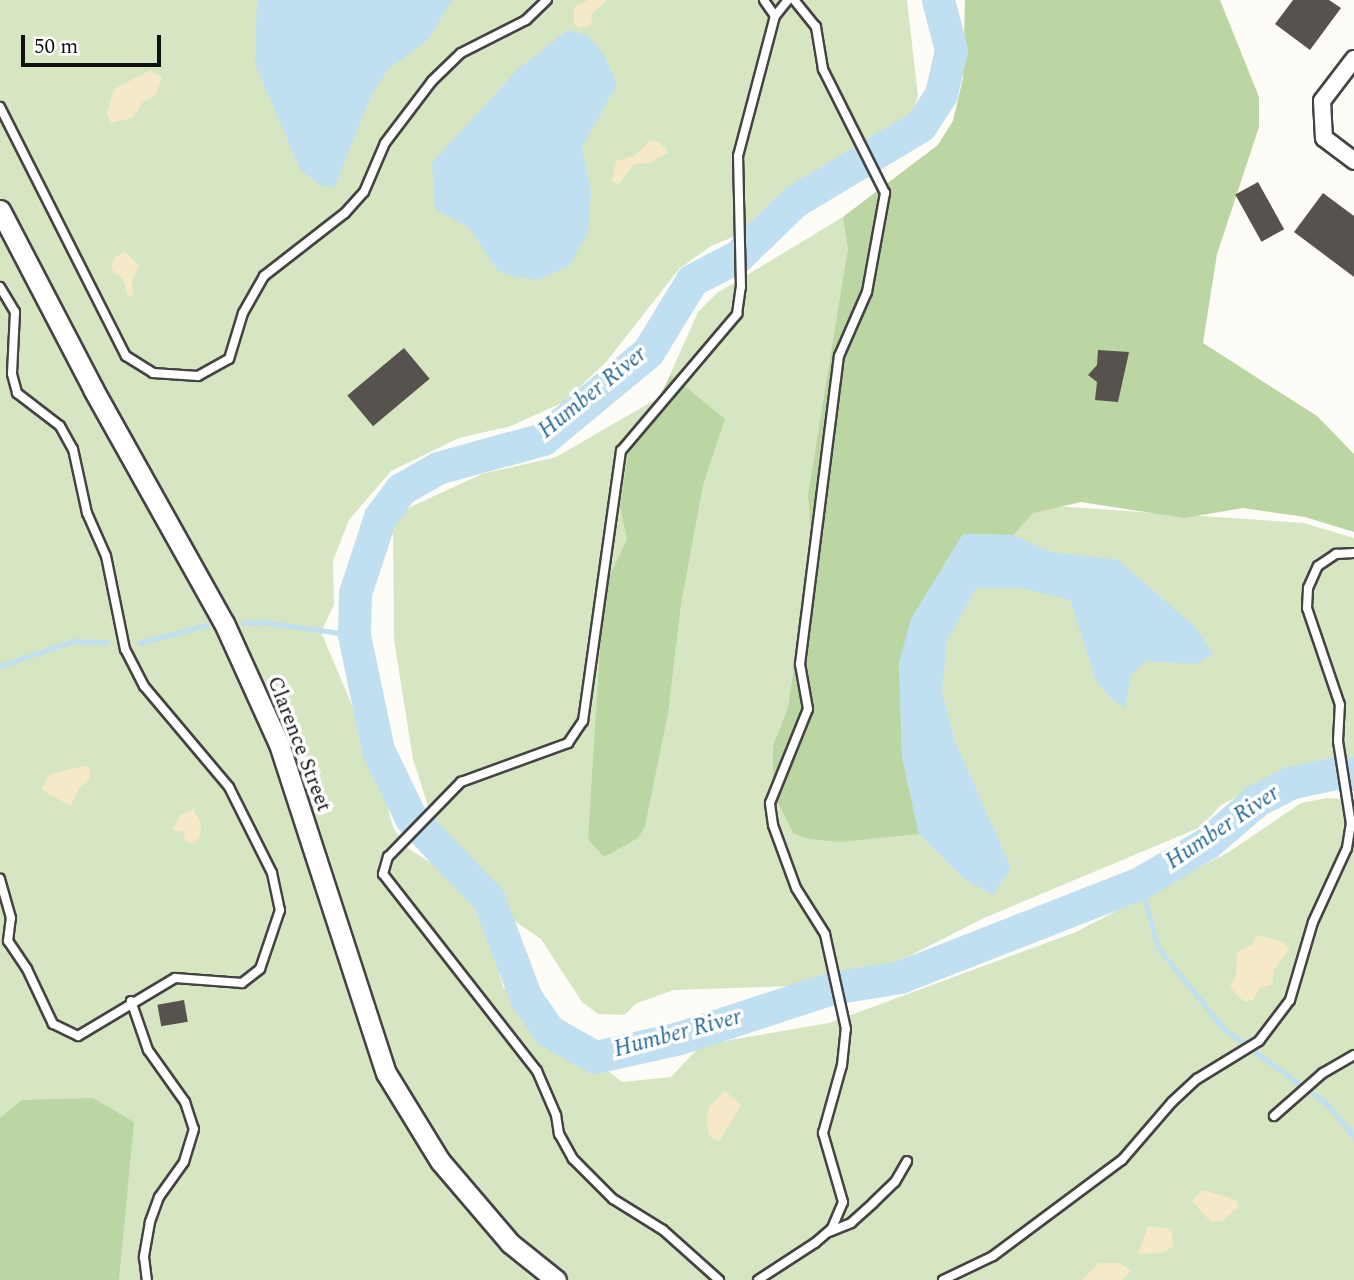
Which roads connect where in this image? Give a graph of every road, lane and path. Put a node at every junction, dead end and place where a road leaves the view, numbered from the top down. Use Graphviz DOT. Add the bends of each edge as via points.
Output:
graph roads {
  1 [pos="547,0"];
  2 [pos="764,0"];
  3 [pos="788,0"];
  4 [pos="794,0"];
  5 [pos="775,16"];
  6 [pos="1354,59"];
  7 [pos="0,107"];
  8 [pos="1354,161"];
  9 [pos="0,210"];
  10 [pos="0,287"];
  11 [pos="1354,553"];
  12 [pos="0,878"];
  13 [pos="4,940"];
  14 [pos="131,1001"];
  15 [pos="1354,1055"];
  16 [pos="1274,1116"];
  17 [pos="907,1161"];
  18 [pos="827,1233"];
  19 [pos="148,1280"];
  20 [pos="556,1280"];
  21 [pos="719,1280"];
  22 [pos="758,1280"];
  23 [pos="943,1280"];
  1 -- 7 [label="lane" via="526,20 461,53 432,81 385,143 364,192 331,226 264,276 243,313 229,359 198,376 153,373 126,356"];
  2 -- 5 [label="lane"];
  3 -- 5 [label="lane"];
  4 -- 18 [label="lane" via="816,27 823,69 885,192 867,292 839,356 800,664 808,709 770,803 773,825 796,888 825,934 846,1029 842,1065 823,1133 843,1202 840,1216"];
  5 -- 21 [label="lane" via="738,156 741,287 737,314 621,451 583,721 568,743 461,782 388,857 383,874 537,1071 573,1159 613,1199 663,1230"];
  6 -- 8 [label="street" via="1322,102 1324,138"];
  9 -- 20 [label="street, Clarence Street" via="93,389 224,623 279,744 386,1073 440,1161 510,1243"];
  10 -- 14 [label="lane" via="15,312 12,374 17,393 60,426 73,449 87,513 111,575 125,649 144,686 229,787 272,873 280,910 260,969 242,983 175,978"];
  11 -- 23 [label="lane" via="1336,554 1318,565 1308,587 1307,608 1340,705 1338,741 1351,824 1347,848 1313,922 1290,1000 1259,1041 1197,1079 1122,1160 993,1256"];
  12 -- 13 [label="lane" via="11,918"];
  13 -- 14 [label="lane" via="27,969 53,1024 64,1033 78,1036"];
  14 -- 19 [label="lane" via="148,1050 185,1102 194,1129 184,1162 159,1198 150,1222 144,1257"];
  15 -- 16 [label="lane" via="1324,1073"];
  17 -- 18 [label="lane" via="895,1182 851,1223"];
  18 -- 22 [label="lane"];
}
